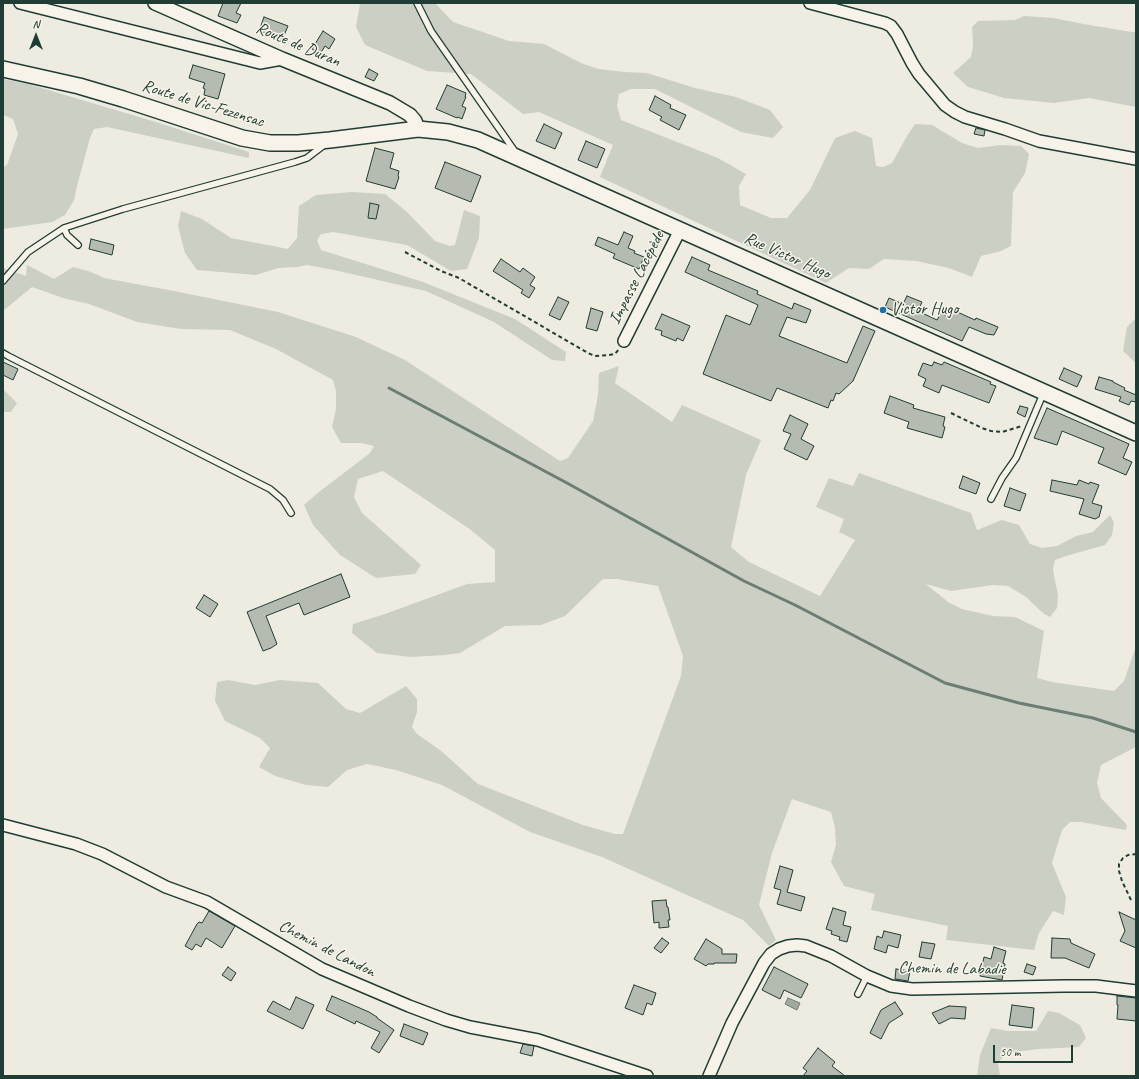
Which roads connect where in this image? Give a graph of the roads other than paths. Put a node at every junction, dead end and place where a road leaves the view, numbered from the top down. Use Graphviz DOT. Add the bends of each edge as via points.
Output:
graph roads {
  1 [pos="20,3"];
  2 [pos="155,3"];
  3 [pos="417,3"];
  4 [pos="810,3"];
  5 [pos="282,59"];
  6 [pos="3,69"];
  7 [pos="418,129"];
  8 [pos="330,140"];
  9 [pos="1136,159"];
  10 [pos="521,160"];
  11 [pos="64,228"];
  12 [pos="680,230"];
  13 [pos="78,244"];
  14 [pos="3,281"];
  15 [pos="624,341"];
  16 [pos="3,353"];
  17 [pos="1044,392"];
  18 [pos="1136,433"];
  19 [pos="991,499"];
  20 [pos="291,513"];
  21 [pos="3,825"];
  22 [pos="867,976"];
  23 [pos="1136,991"];
  24 [pos="858,994"];
  25 [pos="647,1076"];
  26 [pos="709,1076"];
  1 -- 5 [label="street" via="260,63"];
  2 -- 5 [label="street, Route de Duran"];
  3 -- 10 [label="lane" via="431,31"];
  4 -- 9 [label="street" via="891,26 919,74 945,105 965,117 1039,141"];
  5 -- 7 [label="street, Route de Duran" via="390,103 410,115"];
  6 -- 8 [label="main road, Route de Vic-Fezensac" via="87,88 242,138 298,144"];
  7 -- 8 [label="main road, Route de Vic-Fezensac"];
  7 -- 10 [label="main road, Rue Victor Hugo" via="448,132 478,140"];
  8 -- 11 [label="lane" via="307,158 295,162 123,209"];
  10 -- 12 [label="main road, Rue Victor Hugo"];
  11 -- 13 [label="lane" via="67,235"];
  11 -- 14 [label="lane" via="28,252"];
  12 -- 15 [label="street, Impasse Lacépède"];
  12 -- 17 [label="main road, Rue Victor Hugo"];
  16 -- 20 [label="lane" via="270,488 283,500"];
  17 -- 18 [label="main road, Rue Victor Hugo"];
  17 -- 19 [label="lane" via="1016,458"];
  21 -- 25 [label="street, Chemin de Landon" via="76,844 102,854 166,887 207,902 322,969 409,1006 470,1027 538,1040"];
  22 -- 23 [label="street, Chemin de Labadie" via="891,986 912,989 1096,986"];
  22 -- 24 [label="lane"];
  22 -- 26 [label="street, Chemin de Labadie" via="831,956 806,946 793,945 771,954 732,1023"];
}
